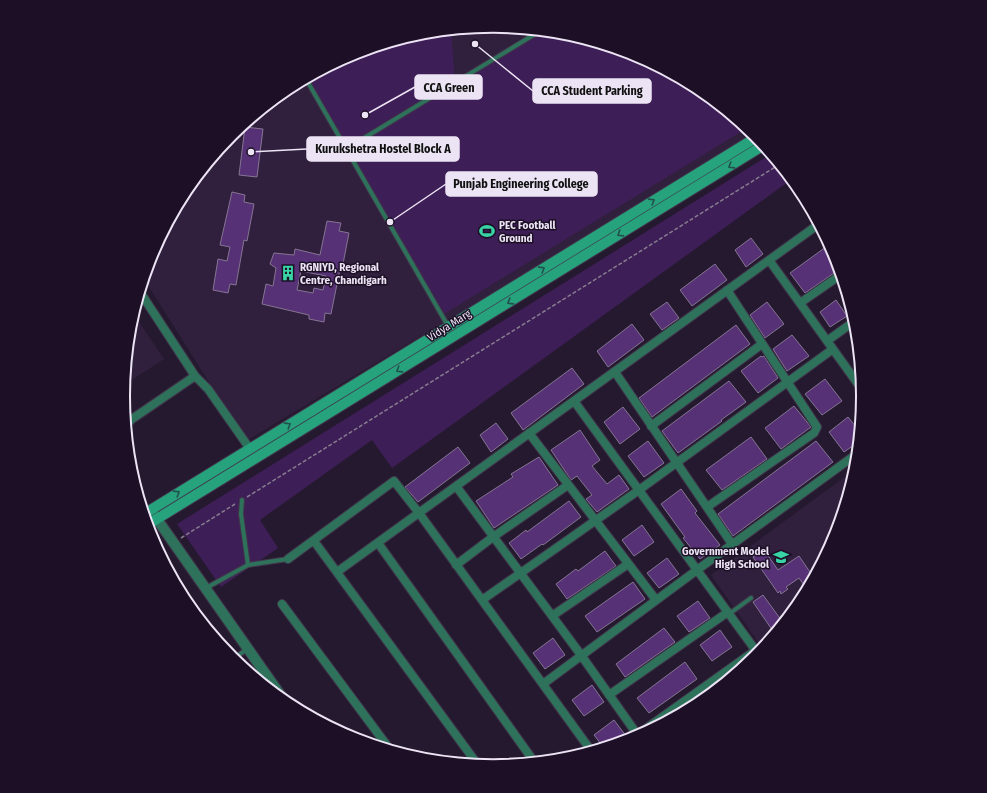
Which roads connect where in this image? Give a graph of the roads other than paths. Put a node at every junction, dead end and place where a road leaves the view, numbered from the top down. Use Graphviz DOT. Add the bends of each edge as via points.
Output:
graph roads {
  1 [pos="533,35"];
  2 [pos="309,84"];
  3 [pos="752,140"];
  4 [pos="759,148"];
  5 [pos="346,149"];
  6 [pos="815,227"];
  7 [pos="769,260"];
  8 [pos="837,277"];
  9 [pos="727,290"];
  10 [pos="143,297"];
  11 [pos="800,303"];
  12 [pos="850,325"];
  13 [pos="448,326"];
  14 [pos="827,341"];
  15 [pos="762,344"];
  16 [pos="833,349"];
  17 [pos="614,372"];
  18 [pos="195,376"];
  19 [pos="856,377"];
  20 [pos="787,382"];
  21 [pos="574,401"];
  22 [pos="131,421"];
  23 [pos="651,426"];
  24 [pos="529,433"];
  25 [pos="250,449"];
  26 [pos="852,458"];
  27 [pos="676,463"];
  28 [pos="568,485"];
  29 [pos="456,486"];
  30 [pos="639,490"];
  31 [pos="242,500"];
  32 [pos="707,507"];
  33 [pos="148,511"];
  34 [pos="419,513"];
  35 [pos="149,514"];
  36 [pos="157,519"];
  37 [pos="595,520"];
  38 [pos="152,522"];
  39 [pos="493,537"];
  40 [pos="314,540"];
  41 [pos="378,543"];
  42 [pos="732,544"];
  43 [pos="288,559"];
  44 [pos="628,564"];
  45 [pos="456,565"];
  46 [pos="248,566"];
  47 [pos="697,570"];
  48 [pos="337,572"];
  49 [pos="520,573"];
  50 [pos="205,588"];
  51 [pos="751,598"];
  52 [pos="482,600"];
  53 [pos="656,600"];
  54 [pos="282,604"];
  55 [pos="728,613"];
  56 [pos="552,616"];
  57 [pos="248,649"];
  58 [pos="755,649"];
  59 [pos="238,656"];
  60 [pos="581,656"];
  61 [pos="743,661"];
  62 [pos="711,682"];
  63 [pos="543,684"];
  64 [pos="714,686"];
  65 [pos="275,687"];
  66 [pos="610,695"];
  67 [pos="664,717"];
  68 [pos="635,731"];
  69 [pos="386,744"];
  70 [pos="589,748"];
  71 [pos="531,758"];
  72 [pos="473,759"];
  1 -- 5 [label="lane"];
  2 -- 5 [label="lane"];
  13 -- 3 [label="main road, Vidya Marg, one-way"];
  4 -- 36 [label="main road, Vidya Marg, one-way"];
  5 -- 13 [label="lane"];
  6 -- 7 [label="street"];
  7 -- 9 [label="street"];
  7 -- 11 [label="street"];
  8 -- 11 [label="street"];
  9 -- 15 [label="street"];
  9 -- 17 [label="street"];
  10 -- 18 [label="street"];
  11 -- 14 [label="street"];
  12 -- 14 [label="street"];
  25 -- 13 [label="main road, Vidya Marg, one-way"];
  14 -- 16 [label="street"];
  15 -- 20 [label="street"];
  15 -- 23 [label="street"];
  16 -- 19 [label="street"];
  16 -- 20 [label="street"];
  17 -- 21 [label="street"];
  17 -- 23 [label="street"];
  18 -- 22 [label="street"];
  18 -- 25 [label="street" via="208,389"];
  20 -- 27 [label="street"];
  20 -- 32 [label="street" via="817,427 816,430"];
  21 -- 24 [label="street"];
  21 -- 30 [label="street"];
  23 -- 27 [label="street"];
  24 -- 28 [label="street"];
  24 -- 29 [label="street"];
  33 -- 25 [label="main road, Vidya Marg, one-way"];
  26 -- 42 [label="street"];
  27 -- 30 [label="street"];
  27 -- 32 [label="street"];
  28 -- 37 [label="street"];
  28 -- 39 [label="street"];
  29 -- 34 [label="street"];
  29 -- 39 [label="street"];
  30 -- 37 [label="street"];
  30 -- 47 [label="street"];
  31 -- 46 [label="lane" via="241,514"];
  32 -- 42 [label="street"];
  34 -- 40 [label="street" via="394,480"];
  34 -- 41 [label="street"];
  34 -- 45 [label="street"];
  35 -- 36 [label="street"];
  36 -- 38 [label="main road, Vidya Marg"];
  36 -- 50 [label="street"];
  37 -- 44 [label="street"];
  37 -- 49 [label="street"];
  39 -- 45 [label="street"];
  39 -- 49 [label="street"];
  40 -- 43 [label="street"];
  40 -- 48 [label="street"];
  41 -- 48 [label="street"];
  41 -- 71 [label="street"];
  42 -- 47 [label="street"];
  43 -- 46 [label="lane"];
  44 -- 53 [label="street"];
  44 -- 56 [label="street"];
  45 -- 52 [label="street"];
  46 -- 50 [label="lane"];
  47 -- 53 [label="street"];
  47 -- 55 [label="street"];
  48 -- 72 [label="street"];
  49 -- 52 [label="street"];
  49 -- 56 [label="street"];
  50 -- 57 [label="street"];
  51 -- 55 [label="lane"];
  52 -- 63 [label="street"];
  53 -- 60 [label="street"];
  54 -- 69 [label="street"];
  55 -- 58 [label="street"];
  55 -- 66 [label="street"];
  56 -- 60 [label="street"];
  57 -- 59 [label="lane"];
  57 -- 65 [label="street"];
  60 -- 63 [label="street"];
  60 -- 66 [label="street"];
  61 -- 62 [label="street"];
  62 -- 64 [label="street"];
  62 -- 67 [label="street"];
  63 -- 70 [label="street"];
  66 -- 68 [label="street"];
}
